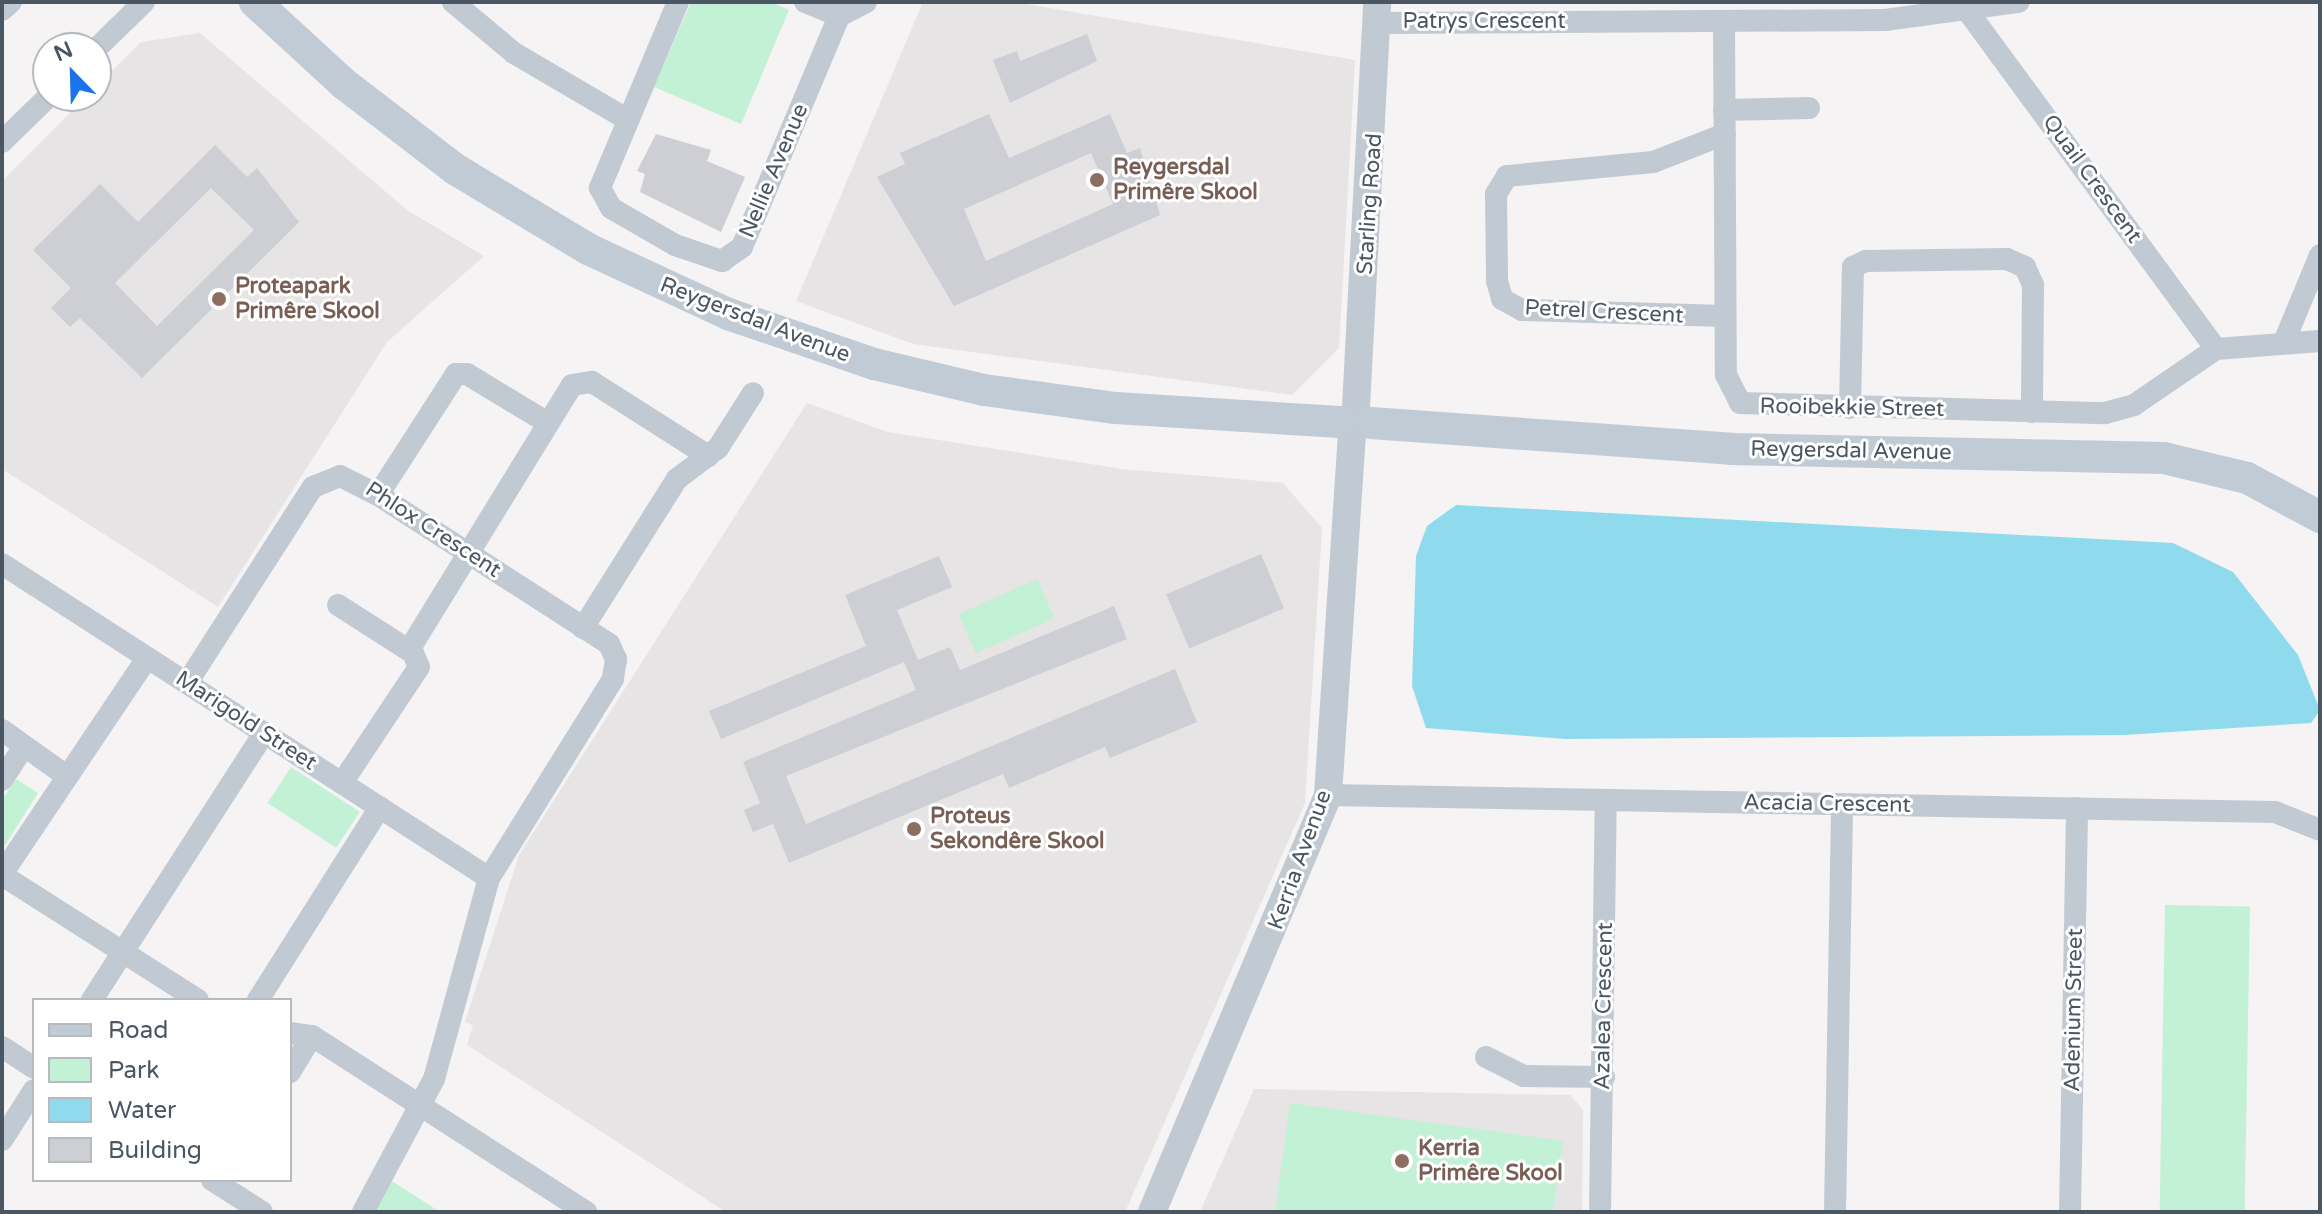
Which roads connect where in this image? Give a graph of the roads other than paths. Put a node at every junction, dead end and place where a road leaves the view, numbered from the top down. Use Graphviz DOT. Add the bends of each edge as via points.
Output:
graph roads {
  1 [pos="11,2"];
  2 [pos="144,2"];
  3 [pos="255,2"];
  4 [pos="453,2"];
  5 [pos="678,2"];
  6 [pos="805,2"];
  7 [pos="866,2"];
  8 [pos="2019,2"];
  9 [pos="1964,6"];
  10 [pos="2,10"];
  11 [pos="1815,11"];
  12 [pos="1539,12"];
  13 [pos="1378,13"];
  14 [pos="839,16"];
  15 [pos="1724,21"];
  16 [pos="112,33"];
  17 [pos="1809,108"];
  18 [pos="1724,110"];
  19 [pos="33,112"];
  20 [pos="628,120"];
  21 [pos="1725,134"];
  22 [pos="2,142"];
  23 [pos="2320,255"];
  24 [pos="1725,316"];
  25 [pos="2320,341"];
  26 [pos="2284,342"];
  27 [pos="2216,349"];
  28 [pos="753,393"];
  29 [pos="1850,408"];
  30 [pos="2032,412"];
  31 [pos="1355,422"];
  32 [pos="548,423"];
  33 [pos="708,456"];
  34 [pos="378,495"];
  35 [pos="2320,517"];
  36 [pos="469,554"];
  37 [pos="2,564"];
  38 [pos="338,605"];
  39 [pos="583,628"];
  40 [pos="409,650"];
  41 [pos="147,658"];
  42 [pos="187,683"];
  43 [pos="2,730"];
  44 [pos="264,733"];
  45 [pos="23,748"];
  46 [pos="65,775"];
  47 [pos="2,780"];
  48 [pos="342,783"];
  49 [pos="1328,795"];
  50 [pos="1606,800"];
  51 [pos="1842,804"];
  52 [pos="380,807"];
  53 [pos="2077,808"];
  54 [pos="2320,830"];
  55 [pos="2,874"];
  56 [pos="489,878"];
  57 [pos="122,952"];
  58 [pos="93,998"];
  59 [pos="195,998"];
  60 [pos="259,998"];
  61 [pos="301,1035"];
  62 [pos="2,1047"];
  63 [pos="1486,1057"];
  64 [pos="292,1065"];
  65 [pos="32,1067"];
  66 [pos="1604,1077"];
  67 [pos="32,1093"];
  68 [pos="422,1107"];
  69 [pos="2,1140"];
  70 [pos="216,1182"];
  71 [pos="262,1212"];
  72 [pos="363,1212"];
  73 [pos="586,1212"];
  74 [pos="1152,1212"];
  75 [pos="1600,1212"];
  76 [pos="1835,1212"];
  77 [pos="2070,1212"];
  1 -- 10 [label="street"];
  2 -- 16 [label="street"];
  3 -- 31 [label="main road, Reygersdal Avenue" via="378,111 466,176 588,249 728,314 874,364 984,390 1106,407"];
  4 -- 20 [label="street" via="514,53"];
  5 -- 20 [label="street, Nellie Avenue"];
  6 -- 14 [label="street"];
  7 -- 14 [label="street"];
  8 -- 9 [label="street, Patrys Crescent"];
  9 -- 11 [label="street, Patrys Crescent"];
  9 -- 27 [label="street, Quail Crescent"];
  11 -- 15 [label="street, Patrys Crescent"];
  12 -- 13 [label="street, Patrys Crescent"];
  12 -- 15 [label="street, Patrys Crescent"];
  13 -- 31 [label="street, Starling Road"];
  14 -- 20 [label="street, Nellie Avenue" via="733,257 715,260 675,245 605,202 600,188"];
  15 -- 18 [label="street, Rooibekkie Street"];
  17 -- 18 [label="street"];
  18 -- 21 [label="street, Rooibekkie Street"];
  19 -- 22 [label="street"];
  21 -- 24 [label="street, Rooibekkie Street"];
  21 -- 24 [label="street, Petrel Crescent" via="1653,162 1511,174 1499,184 1496,208 1497,287 1515,309"];
  23 -- 26 [label="street"];
  24 -- 29 [label="street, Rooibekkie Street" via="1726,384 1734,398 1754,406"];
  25 -- 26 [label="street, Rooibekkie Street"];
  26 -- 27 [label="street, Rooibekkie Street"];
  27 -- 30 [label="street, Rooibekkie Street" via="2122,410"];
  28 -- 33 [label="street"];
  29 -- 30 [label="street, Rooibekkie Street"];
  29 -- 30 [label="street" via="1853,267 1866,261 2007,259 2025,267 2033,285"];
  31 -- 35 [label="main road, Reygersdal Avenue" via="1731,449 2164,458 2247,478"];
  31 -- 49 [label="street, Kerria Avenue"];
  32 -- 33 [label="street" via="572,385 586,380"];
  32 -- 34 [label="street" via="467,374 456,374"];
  32 -- 36 [label="street"];
  33 -- 39 [label="street" via="677,479"];
  34 -- 36 [label="street, Phlox Crescent"];
  34 -- 42 [label="street, Phlox Crescent" via="340,476 313,487"];
  36 -- 39 [label="street, Phlox Crescent"];
  36 -- 40 [label="street"];
  37 -- 41 [label="street, Marigold Street"];
  38 -- 40 [label="street"];
  39 -- 56 [label="street" via="609,644 615,672"];
  40 -- 48 [label="street" via="418,673"];
  41 -- 42 [label="street, Marigold Street"];
  41 -- 46 [label="street" via="77,769"];
  42 -- 44 [label="street, Marigold Street"];
  43 -- 45 [label="street"];
  44 -- 48 [label="street, Marigold Street"];
  44 -- 57 [label="street"];
  45 -- 46 [label="street"];
  45 -- 47 [label="street"];
  46 -- 55 [label="street"];
  48 -- 52 [label="street, Marigold Street"];
  49 -- 50 [label="street, Acacia Crescent"];
  49 -- 74 [label="street, Kerria Avenue"];
  50 -- 51 [label="street, Acacia Crescent"];
  50 -- 66 [label="street, Azalea Crescent"];
  51 -- 53 [label="street, Acacia Crescent"];
  51 -- 76 [label="street"];
  52 -- 56 [label="street, Marigold Street"];
  52 -- 60 [label="street"];
  53 -- 54 [label="street, Acacia Crescent" via="2275,812"];
  53 -- 77 [label="street, Adenium Street"];
  55 -- 57 [label="street"];
  56 -- 68 [label="street"];
  57 -- 58 [label="street"];
  57 -- 59 [label="street"];
  61 -- 64 [label="street"];
  61 -- 68 [label="street"];
  62 -- 65 [label="street"];
  63 -- 66 [label="street" via="1524,1076"];
  66 -- 75 [label="street, Azalea Crescent"];
  67 -- 69 [label="street"];
  68 -- 72 [label="street"];
  68 -- 73 [label="street"];
  70 -- 71 [label="street"];
}
